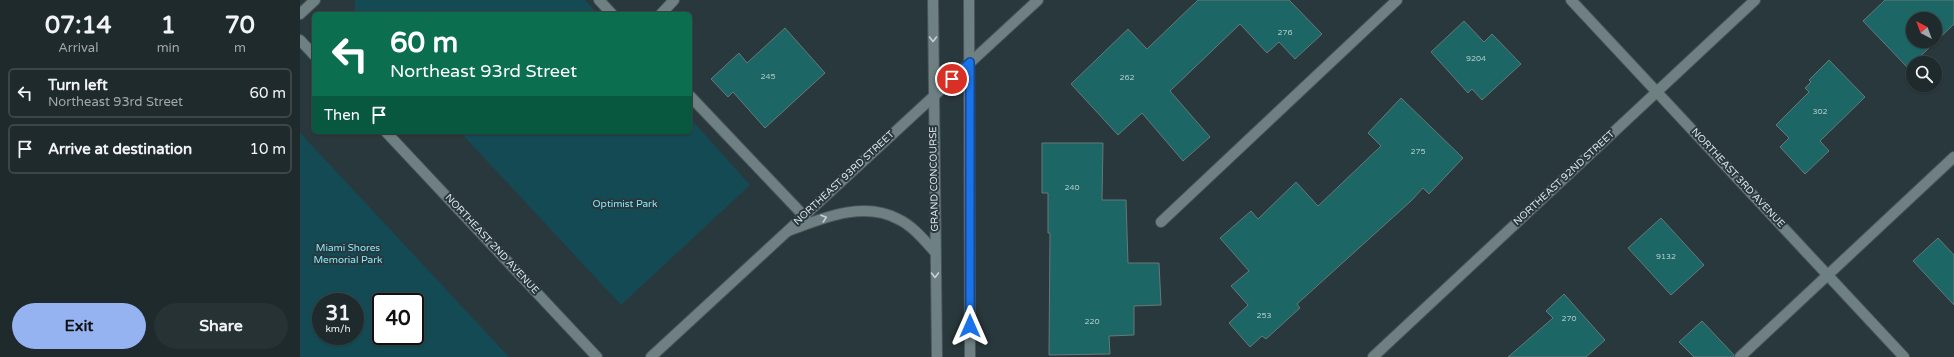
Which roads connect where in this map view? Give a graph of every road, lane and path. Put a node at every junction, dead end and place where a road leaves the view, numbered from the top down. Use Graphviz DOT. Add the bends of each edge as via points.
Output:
graph roads {
  1 [pos="315,0"];
  2 [pos="598,0"];
  3 [pos="674,0"];
  4 [pos="933,0"];
  5 [pos="969,0"];
  6 [pos="1038,0"];
  7 [pos="1397,0"];
  8 [pos="1571,0"];
  9 [pos="1755,0"];
  10 [pos="610,12"];
  11 [pos="663,12"];
  12 [pos="300,14"];
  13 [pos="300,40"];
  14 [pos="312,52"];
  15 [pos="970,62"];
  16 [pos="1657,91"];
  17 [pos="934,96"];
  18 [pos="692,98"];
  19 [pos="388,134"];
  20 [pos="1954,157"];
  21 [pos="804,216"];
  22 [pos="1161,222"];
  23 [pos="788,231"];
  24 [pos="935,252"];
  25 [pos="1828,275"];
  26 [pos="597,357"];
  27 [pos="651,357"];
  28 [pos="937,357"];
  29 [pos="970,357"];
  30 [pos="1373,357"];
  31 [pos="1740,357"];
  32 [pos="1904,357"];
  1 -- 12 [label="street"];
  2 -- 10 [label="street"];
  3 -- 11 [label="street"];
  4 -- 17 [label="street, GRAND CONCOURSE, one-way"];
  5 -- 15 [label="street"];
  6 -- 15 [label="street, NORTHEAST 93RD STREET"];
  7 -- 22 [label="street"];
  8 -- 16 [label="street, NORTHEAST 3RD AVENUE"];
  9 -- 16 [label="street, NORTHEAST 92ND STREET"];
  13 -- 14 [label="street"];
  15 -- 17 [label="street, NORTHEAST 93RD STREET"];
  15 -- 29 [label="street"];
  16 -- 25 [label="street, NORTHEAST 3RD AVENUE"];
  16 -- 30 [label="street, NORTHEAST 92ND STREET"];
  17 -- 21 [label="street, NORTHEAST 93RD STREET"];
  17 -- 24 [label="street, GRAND CONCOURSE"];
  18 -- 21 [label="street"];
  19 -- 26 [label="street, NORTHEAST 2ND AVENUE"];
  20 -- 25 [label="street"];
  21 -- 23 [label="street, NORTHEAST 93RD STREET"];
  23 -- 24 [label="street, one-way" via="838,214 876,212 898,219 919,234"];
  23 -- 27 [label="street, NORTHEAST 93RD STREET"];
  24 -- 28 [label="street, GRAND CONCOURSE, one-way"];
  25 -- 31 [label="street"];
  25 -- 32 [label="street, NORTHEAST 3RD AVENUE"];
}
